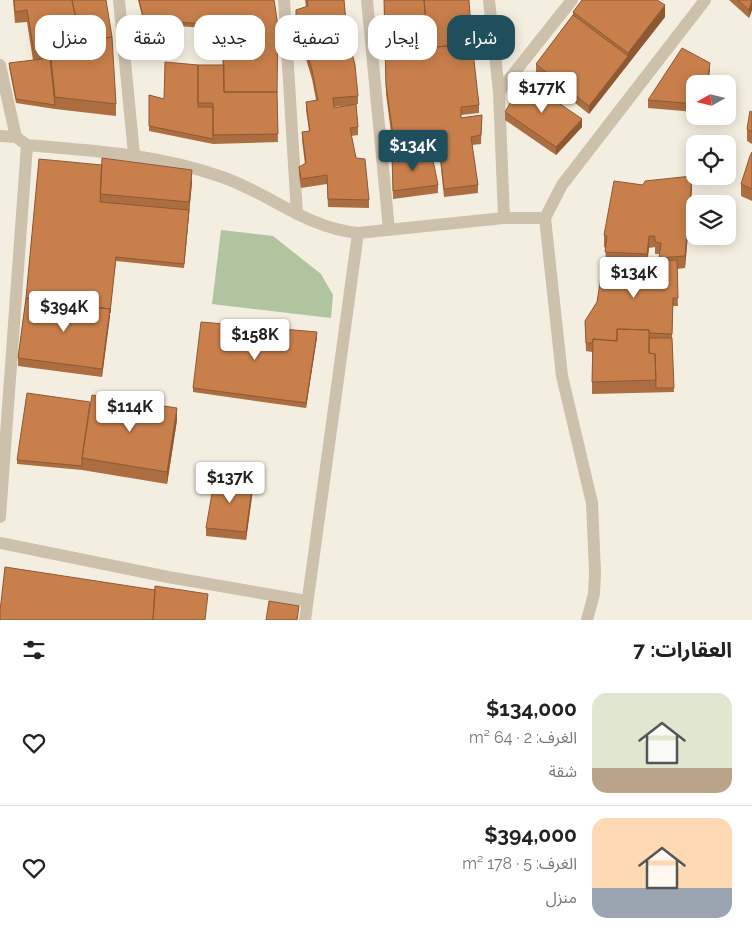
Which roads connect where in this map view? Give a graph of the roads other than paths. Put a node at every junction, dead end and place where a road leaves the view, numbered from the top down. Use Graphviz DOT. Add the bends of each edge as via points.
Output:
graph roads {
  1 [pos="120,0"];
  2 [pos="284,0"];
  3 [pos="367,0"];
  4 [pos="489,0"];
  5 [pos="572,0"];
  6 [pos="705,0"];
  7 [pos="0,65"];
  8 [pos="499,92"];
  9 [pos="0,136"];
  10 [pos="21,141"];
  11 [pos="134,154"];
  12 [pos="297,214"];
  13 [pos="504,218"];
  14 [pos="545,218"];
  15 [pos="389,230"];
  16 [pos="358,233"];
  17 [pos="0,517"];
  18 [pos="0,543"];
  19 [pos="307,602"];
  20 [pos="305,620"];
  21 [pos="587,620"];
  1 -- 11 [label="street"];
  2 -- 12 [label="street"];
  3 -- 15 [label="street"];
  4 -- 8 [label="street"];
  5 -- 8 [label="street"];
  6 -- 14 [label="street" via="562,185"];
  7 -- 10 [label="street"];
  8 -- 13 [label="street"];
  9 -- 10 [label="street"];
  10 -- 11 [label="street"];
  10 -- 17 [label="street"];
  11 -- 12 [label="street" via="224,178"];
  12 -- 16 [label="street" via="334,230"];
  13 -- 14 [label="street"];
  13 -- 15 [label="street"];
  14 -- 21 [label="street" via="562,376 592,503 595,572 592,606"];
  15 -- 16 [label="street"];
  16 -- 19 [label="street"];
  18 -- 19 [label="street"];
  19 -- 20 [label="street"];
}
